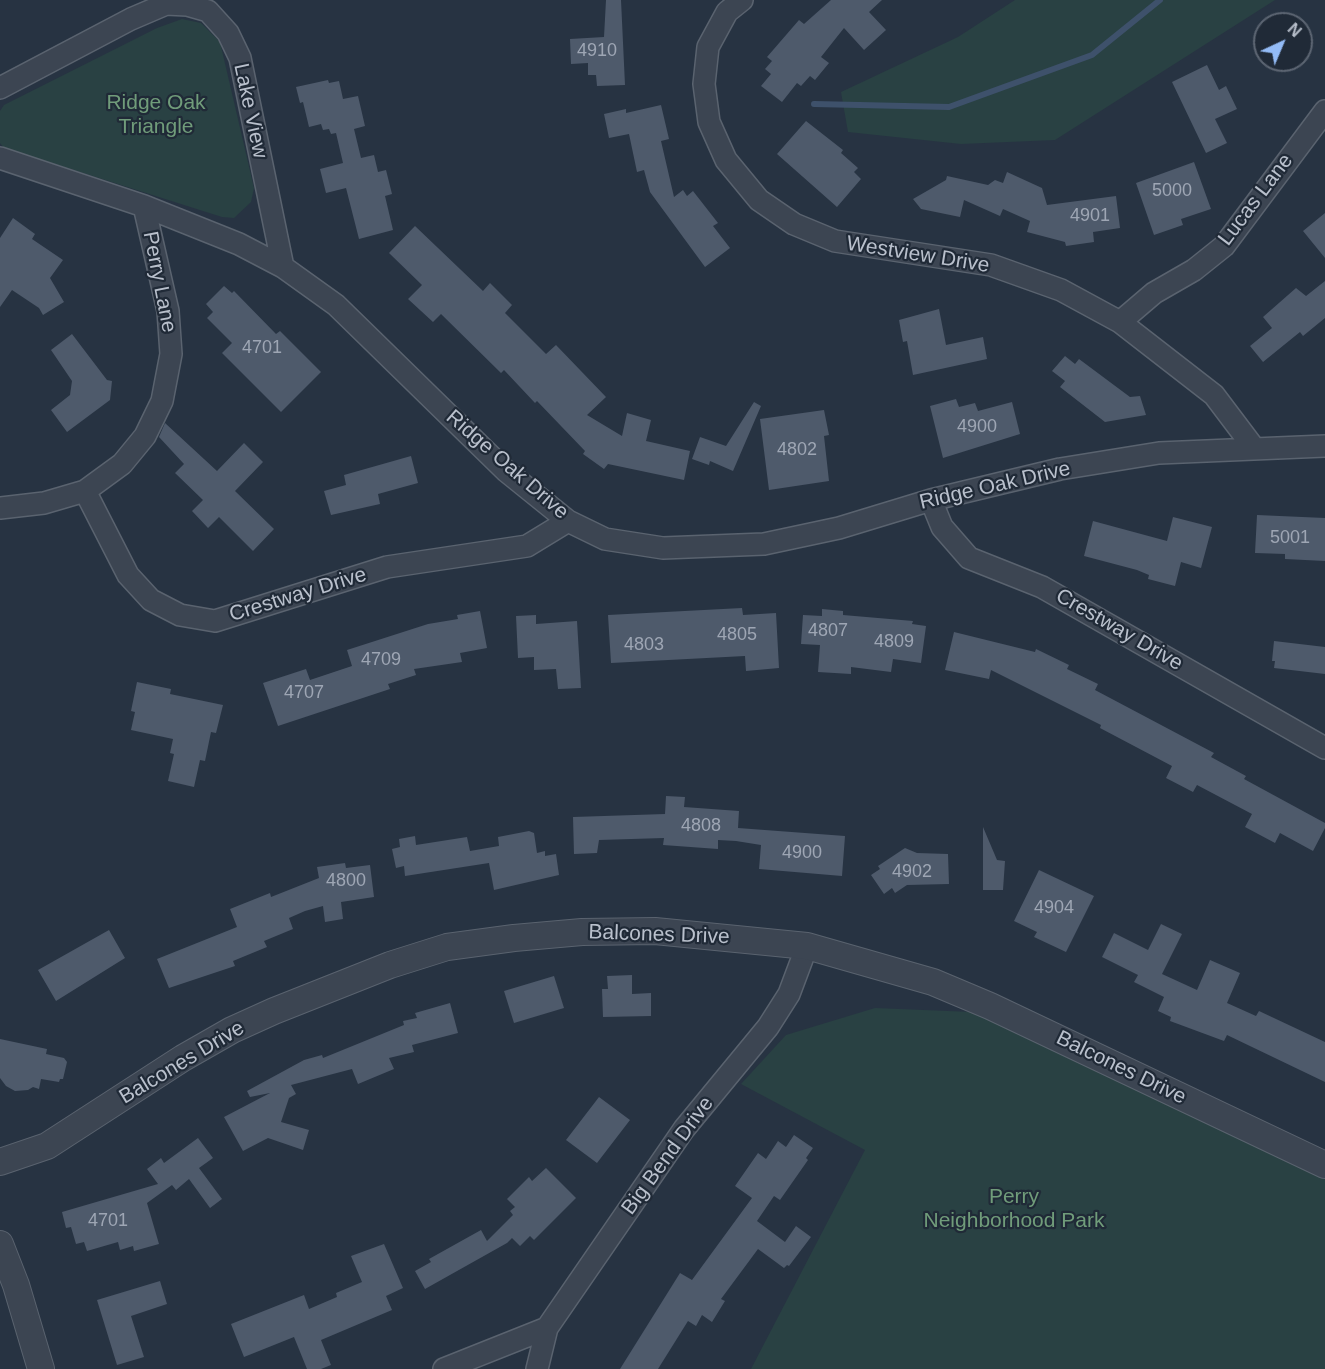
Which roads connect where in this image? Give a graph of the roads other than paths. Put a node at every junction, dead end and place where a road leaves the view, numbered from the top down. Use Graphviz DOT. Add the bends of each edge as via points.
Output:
graph roads {
  1 [pos="742,0"];
  2 [pos="0,88"];
  3 [pos="1325,111"];
  4 [pos="0,158"];
  5 [pos="144,206"];
  6 [pos="283,267"];
  7 [pos="1120,322"];
  8 [pos="1325,446"];
  9 [pos="1254,448"];
  10 [pos="85,491"];
  11 [pos="932,500"];
  12 [pos="0,508"];
  13 [pos="568,521"];
  14 [pos="1325,748"];
  15 [pos="807,946"];
  16 [pos="0,1162"];
  17 [pos="1325,1165"];
  18 [pos="0,1244"];
  19 [pos="547,1328"];
  20 [pos="41,1369"];
  21 [pos="444,1369"];
  22 [pos="537,1369"];
  1 -- 7 [label="street, Westview Drive" via="727,12 708,46 704,84 709,122 726,160 759,200 794,224 835,241 991,265 1061,291"];
  2 -- 6 [label="street, Lake View" via="166,4 208,11 228,33 240,58"];
  3 -- 7 [label="street, Lucas Lane" via="1224,246 1194,270 1154,293"];
  4 -- 5 [label="street, Ridge Oak Drive"];
  5 -- 6 [label="street, Ridge Oak Drive" via="239,244"];
  5 -- 10 [label="street, Perry Lane" via="168,311 171,354 162,401 145,436 122,464"];
  6 -- 13 [label="street, Ridge Oak Drive" via="336,305 506,471"];
  7 -- 9 [label="street, Westview Drive" via="1214,395"];
  8 -- 9 [label="street, Ridge Oak Drive"];
  9 -- 11 [label="street, Ridge Oak Drive" via="1159,453"];
  10 -- 12 [label="street, Perry Lane" via="44,503"];
  10 -- 13 [label="street, Crestway Drive" via="128,575 151,600 180,615 215,621 387,567 527,546"];
  11 -- 13 [label="street, Ridge Oak Drive" via="839,528 764,544 663,548 605,539"];
  11 -- 14 [label="street, Crestway Drive" via="942,527 969,558 1042,587"];
  15 -- 16 [label="street, Balcones Drive" via="655,931 582,932 447,947 341,983 253,1021 183,1058 47,1146"];
  15 -- 17 [label="street, Balcones Drive" via="933,982 990,1006"];
  15 -- 19 [label="street, Big Bend Drive" via="789,994 768,1027 684,1129"];
  18 -- 20 [label="street"];
  19 -- 21 [label="street"];
  19 -- 22 [label="street, Big Bend Drive"];
}
